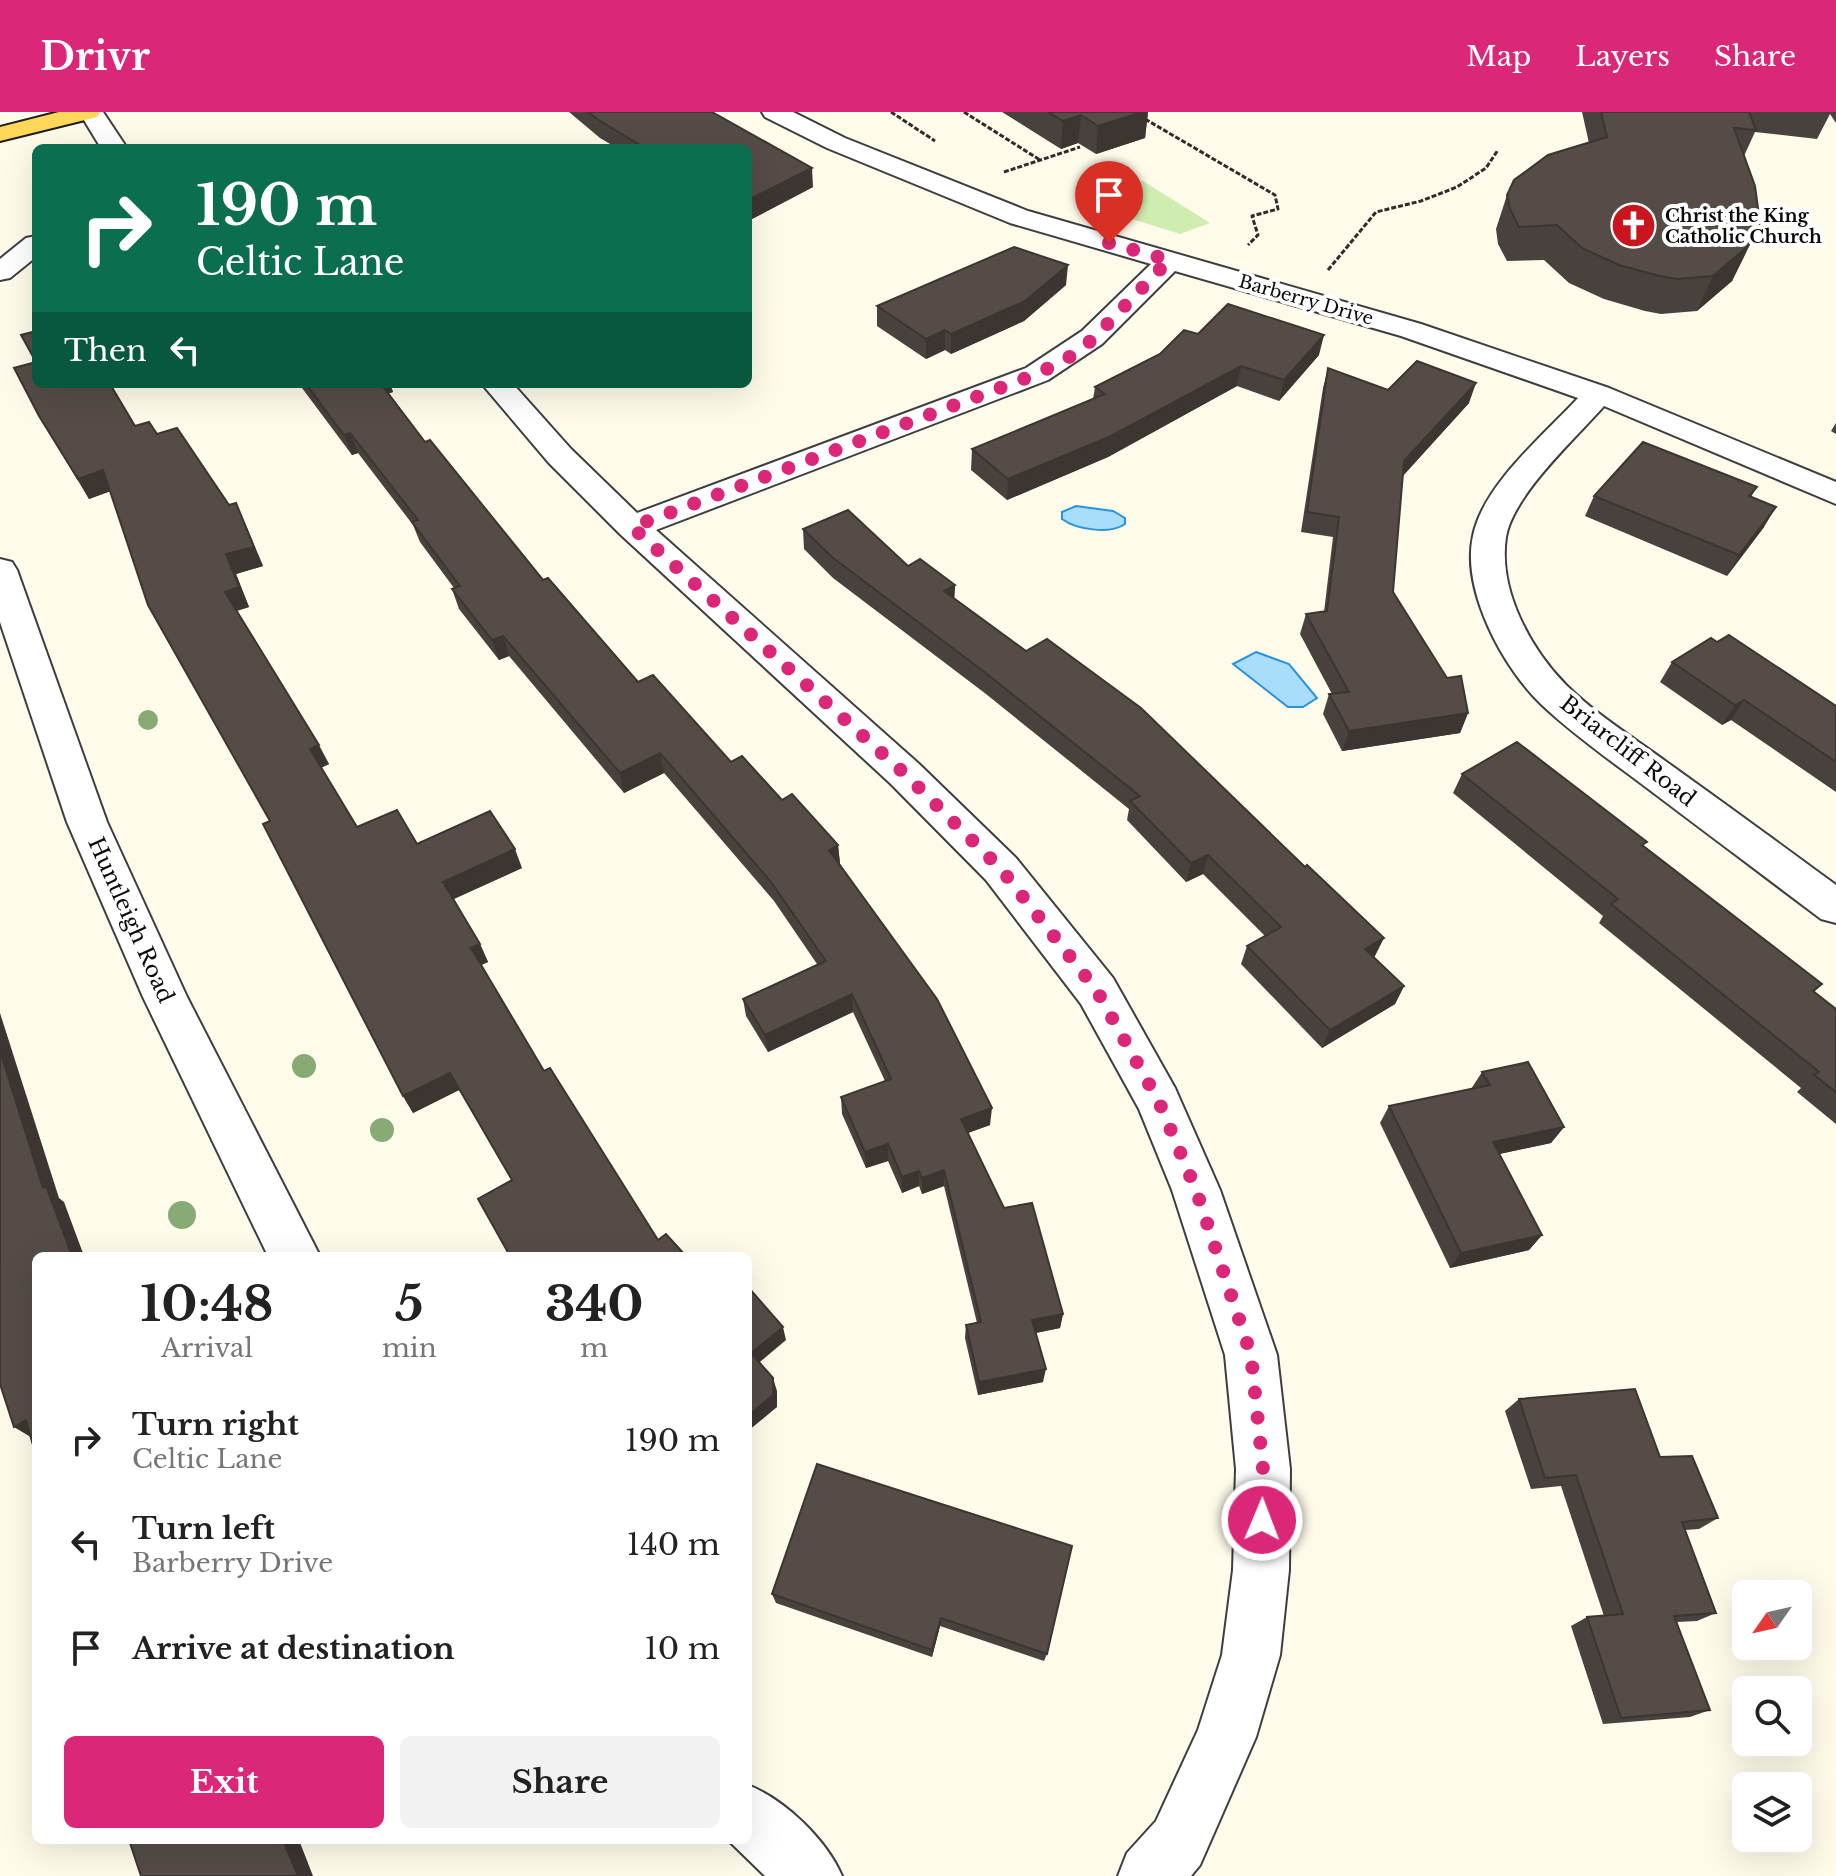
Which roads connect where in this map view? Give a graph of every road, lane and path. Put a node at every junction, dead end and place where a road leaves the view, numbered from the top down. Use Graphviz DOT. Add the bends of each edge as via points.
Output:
graph roads {
  1 [pos="89,112"];
  2 [pos="774,112"];
  3 [pos="964,112"];
  4 [pos="1133,112"];
  5 [pos="0,134"];
  6 [pos="111,144"];
  7 [pos="1080,147"];
  8 [pos="1498,150"];
  9 [pos="1040,160"];
  10 [pos="1001,173"];
  11 [pos="32,247"];
  12 [pos="1242,252"];
  13 [pos="1169,260"];
  14 [pos="0,272"];
  15 [pos="1324,274"];
  16 [pos="500,388"];
  17 [pos="1598,394"];
  18 [pos="1836,494"];
  19 [pos="632,527"];
  20 [pos="0,570"];
  21 [pos="1836,907"];
  22 [pos="293,1252"];
  23 [pos="752,1820"];
  24 [pos="810,1876"];
  25 [pos="1150,1876"];
  1 -- 5 [label="main road"];
  1 -- 6 [label="street"];
  2 -- 13 [label="street, Barberry Drive" via="836,143 1019,217"];
  3 -- 9 [label="path"];
  4 -- 12 [label="path" via="1275,195 1278,209 1252,216 1258,235"];
  7 -- 9 [label="path"];
  8 -- 15 [label="path" via="1486,168 1457,187 1376,212"];
  9 -- 10 [label="path"];
  11 -- 14 [label="street"];
  13 -- 17 [label="street, Barberry Drive" via="1411,330"];
  13 -- 19 [label="street" via="1092,340 1037,374"];
  16 -- 19 [label="street"];
  17 -- 18 [label="street, Barberry Drive"];
  17 -- 21 [label="street, Briarcliff Road" via="1501,502 1489,537 1499,613 1553,694"];
  19 -- 25 [label="street" via="905,774 1001,869 1097,991 1159,1102 1196,1190 1251,1355 1263,1469 1261,1570 1251,1655 1226,1737 1178,1843"];
  20 -- 22 [label="street, Huntleigh Road" via="87,822 172,1010"];
  23 -- 24 [label="street"];
}
